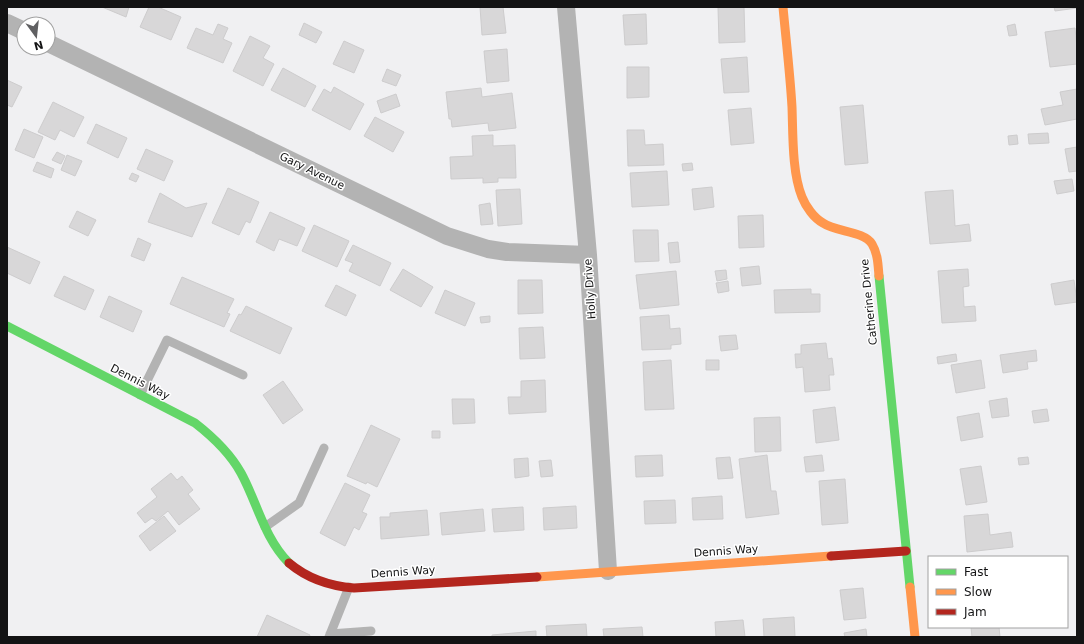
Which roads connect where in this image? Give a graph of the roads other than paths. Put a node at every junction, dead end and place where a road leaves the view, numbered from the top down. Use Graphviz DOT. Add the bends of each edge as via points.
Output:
graph roads {
  1 [pos="566,7"];
  2 [pos="783,7"];
  3 [pos="56,47"];
  4 [pos="588,255"];
  5 [pos="7,326"];
  6 [pos="243,375"];
  7 [pos="140,395"];
  8 [pos="324,448"];
  9 [pos="265,527"];
  10 [pos="906,551"];
  11 [pos="608,571"];
  12 [pos="349,587"];
  13 [pos="371,631"];
  14 [pos="329,635"];
  15 [pos="916,637"];
  1 -- 4 [label="street, Holly Drive"];
  2 -- 10 [label="street, Catherine Drive" via="795,164 802,197 809,210 822,223 867,238 877,256"];
  3 -- 4 [label="street, Gary Avenue" via="446,236 507,252"];
  4 -- 11 [label="street, Holly Drive"];
  5 -- 7 [label="street, Dennis Way"];
  6 -- 7 [label="lane" via="167,340"];
  7 -- 9 [label="street, Dennis Way" via="194,423 219,443 241,474"];
  8 -- 9 [label="lane" via="299,503"];
  9 -- 12 [label="street, Dennis Way" via="283,555 298,570 316,580"];
  10 -- 11 [label="street, Dennis Way"];
  10 -- 15 [label="street, Catherine Drive"];
  11 -- 12 [label="street, Dennis Way" via="532,578"];
  12 -- 14 [label="lane"];
  13 -- 14 [label="lane"];
}
